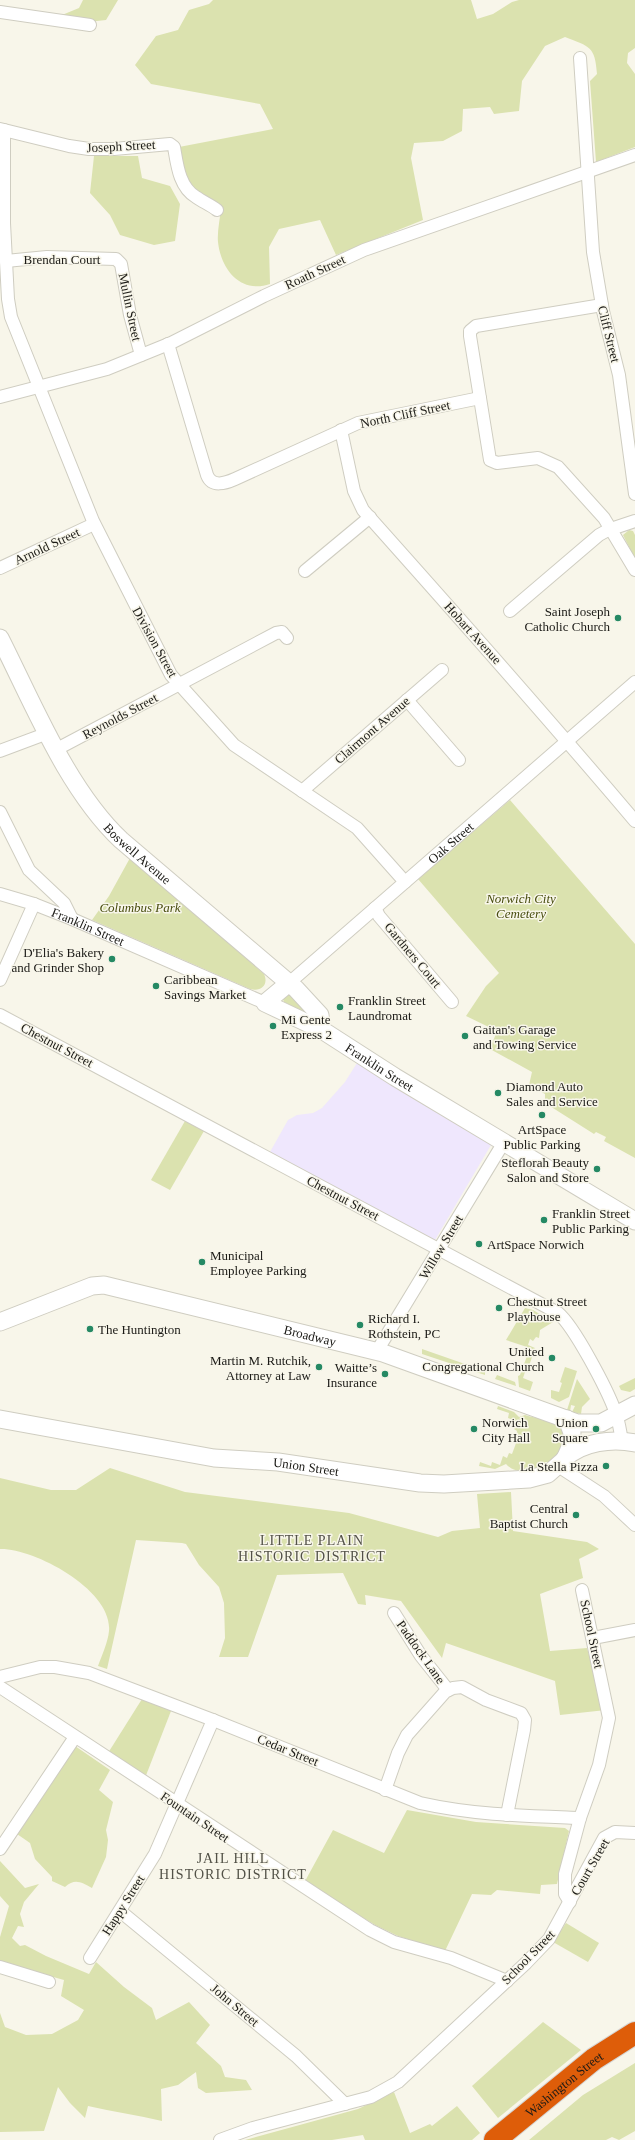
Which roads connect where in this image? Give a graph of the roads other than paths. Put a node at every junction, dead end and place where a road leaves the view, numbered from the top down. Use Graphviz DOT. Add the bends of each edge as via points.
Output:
graph roads {
  1 [pos="0,12"];
  2 [pos="90,25"];
  3 [pos="580,58"];
  4 [pos="2,130"];
  5 [pos="635,155"];
  6 [pos="587,173"];
  7 [pos="217,210"];
  8 [pos="118,260"];
  9 [pos="6,261"];
  10 [pos="602,305"];
  11 [pos="168,344"];
  12 [pos="141,355"];
  13 [pos="39,388"];
  14 [pos="0,397"];
  15 [pos="480,398"];
  16 [pos="341,430"];
  17 [pos="635,494"];
  18 [pos="370,517"];
  19 [pos="635,520"];
  20 [pos="94,524"];
  21 [pos="611,528"];
  22 [pos="0,568"];
  23 [pos="635,570"];
  24 [pos="305,571"];
  25 [pos="510,611"];
  26 [pos="0,638"];
  27 [pos="287,638"];
  28 [pos="442,670"];
  29 [pos="635,682"];
  30 [pos="179,684"];
  31 [pos="407,700"];
  32 [pos="48,733"];
  33 [pos="567,741"];
  34 [pos="57,749"];
  35 [pos="0,751"];
  36 [pos="459,760"];
  37 [pos="302,791"];
  38 [pos="0,812"];
  39 [pos="635,821"];
  40 [pos="405,882"];
  41 [pos="0,894"];
  42 [pos="34,904"];
  43 [pos="375,908"];
  44 [pos="72,919"];
  45 [pos="0,980"];
  46 [pos="289,983"];
  47 [pos="452,1002"];
  48 [pos="266,1003"];
  49 [pos="0,1015"];
  50 [pos="322,1030"];
  51 [pos="504,1142"];
  52 [pos="635,1221"];
  53 [pos="439,1249"];
  54 [pos="0,1322"];
  55 [pos="377,1351"];
  56 [pos="635,1405"];
  57 [pos="617,1416"];
  58 [pos="0,1419"];
  59 [pos="567,1419"];
  60 [pos="628,1442"];
  61 [pos="562,1462"];
  62 [pos="635,1525"];
  63 [pos="582,1590"];
  64 [pos="394,1614"];
  65 [pos="635,1630"];
  66 [pos="593,1638"];
  67 [pos="0,1677"];
  68 [pos="0,1688"];
  69 [pos="448,1690"];
  70 [pos="213,1720"];
  71 [pos="75,1737"];
  72 [pos="385,1790"];
  73 [pos="177,1805"];
  74 [pos="507,1815"];
  75 [pos="580,1818"];
  76 [pos="635,1833"];
  77 [pos="0,1848"];
  78 [pos="570,1902"];
  79 [pos="120,1911"];
  80 [pos="90,1958"];
  81 [pos="0,1967"];
  82 [pos="507,1981"];
  83 [pos="49,1982"];
  84 [pos="635,2033"];
  85 [pos="345,2104"];
  86 [pos="220,2140"];
  87 [pos="495,2140"];
  1 -- 2 [label="street"];
  3 -- 6 [label="street, Cliff Street"];
  4 -- 7 [label="street, Joseph Street" via="89,149 171,145 174,147 181,179 186,187 196,198"];
  4 -- 9 [label="street, Division Street"];
  5 -- 6 [label="street, Roath Street"];
  6 -- 10 [label="street, Cliff Street" via="592,246"];
  6 -- 11 [label="street, Roath Street" via="364,250"];
  8 -- 9 [label="street, Brendan Court" via="47,257"];
  8 -- 12 [label="street, Mullin Street"];
  9 -- 13 [label="street, Division Street" via="11,317"];
  10 -- 15 [label="street" via="474,327 470,330"];
  10 -- 17 [label="street, Cliff Street" via="619,375"];
  11 -- 12 [label="street, Roath Street"];
  11 -- 16 [label="street, North Cliff Street" via="207,475 212,482 221,484 236,479"];
  12 -- 13 [label="street, Roath Street" via="107,369"];
  13 -- 14 [label="street, Roath Street"];
  13 -- 20 [label="street, Division Street"];
  15 -- 16 [label="street, North Cliff Street" via="375,418"];
  15 -- 21 [label="street" via="490,460 497,463 538,458 552,463 568,476"];
  16 -- 18 [label="street, Hobart Avenue" via="354,491"];
  18 -- 24 [label="street"];
  18 -- 33 [label="street, Hobart Avenue"];
  19 -- 21 [label="street"];
  20 -- 22 [label="street, Arnold Street"];
  20 -- 30 [label="street, Division Street" via="169,672"];
  21 -- 23 [label="street"];
  21 -- 25 [label="street"];
  26 -- 32 [label="main road, Boswell Avenue"];
  27 -- 30 [label="street, Reynolds Street" via="282,632 276,633"];
  28 -- 31 [label="street, Clairmont Avenue"];
  29 -- 33 [label="street, Oak Street"];
  30 -- 34 [label="street, Reynolds Street"];
  30 -- 37 [label="street, Division Street" via="234,745"];
  31 -- 36 [label="street"];
  31 -- 37 [label="street, Clairmont Avenue"];
  32 -- 34 [label="main road, Boswell Avenue"];
  32 -- 35 [label="street"];
  33 -- 39 [label="street, Hobart Avenue"];
  33 -- 40 [label="street, Oak Street"];
  34 -- 46 [label="main road, Boswell Avenue" via="84,798 110,829"];
  37 -- 40 [label="street, Division Street" via="356,828"];
  38 -- 44 [label="street" via="29,870 64,903"];
  40 -- 43 [label="street, Oak Street"];
  41 -- 42 [label="street, Franklin Street"];
  42 -- 44 [label="street, Franklin Street"];
  42 -- 45 [label="street"];
  43 -- 46 [label="street, Oak Street"];
  43 -- 47 [label="street, Gardners Court"];
  44 -- 48 [label="street, Franklin Street"];
  46 -- 48 [label="main road, Oak Street"];
  46 -- 50 [label="main road, Boswell Avenue" via="316,1009 320,1015"];
  48 -- 50 [label="main road, Franklin Street"];
  49 -- 53 [label="street, Chestnut Street"];
  50 -- 51 [label="main road, Franklin Street"];
  51 -- 52 [label="main road, Franklin Street"];
  51 -- 53 [label="street, Willow Street"];
  53 -- 55 [label="street, Willow Street"];
  53 -- 57 [label="street, Chestnut Street" via="564,1318"];
  54 -- 55 [label="main road, Broadway" via="92,1286 104,1285"];
  55 -- 59 [label="main road, Broadway"];
  56 -- 57 [label="main road, Broadway"];
  57 -- 59 [label="main road, Broadway" via="596,1424 577,1423"];
  57 -- 60 [label="street, Chestnut Street"];
  58 -- 61 [label="main road, Union Street" via="203,1456 284,1462 420,1483 529,1479 548,1474"];
  59 -- 61 [label="main road" via="572,1439"];
  60 -- 61 [label="main road" via="581,1447"];
  61 -- 62 [label="street"];
  63 -- 66 [label="street, School Street"];
  64 -- 69 [label="street, Paddock Lane" via="421,1656"];
  65 -- 66 [label="street"];
  66 -- 75 [label="street, School Street" via="609,1718 599,1765"];
  67 -- 70 [label="street, Cedar Street" via="40,1667 72,1669 89,1673"];
  68 -- 71 [label="street, Fountain Street"];
  69 -- 72 [label="street" via="410,1730 398,1753"];
  69 -- 74 [label="street" via="462,1687 524,1717 524,1730"];
  70 -- 72 [label="street, Cedar Street"];
  70 -- 73 [label="street, Happy Street"];
  71 -- 73 [label="street, Fountain Street"];
  71 -- 77 [label="street"];
  72 -- 74 [label="street, Cedar Street" via="420,1803 452,1810"];
  73 -- 79 [label="street, Happy Street" via="155,1854"];
  73 -- 82 [label="street, Fountain Street" via="376,1934 394,1942 451,1958"];
  74 -- 75 [label="street, Cedar Street"];
  75 -- 78 [label="street, School Street" via="564,1879 565,1894"];
  76 -- 78 [label="street, Court Street" via="615,1832 604,1838"];
  78 -- 82 [label="street, School Street" via="549,1939"];
  79 -- 80 [label="street, Happy Street"];
  79 -- 85 [label="street, John Street" via="296,2056"];
  81 -- 83 [label="street"];
  82 -- 85 [label="street, School Street" via="398,2082 371,2097"];
  84 -- 87 [label="highway, Washington Street" via="594,2059"];
  85 -- 86 [label="street, School Street" via="253,2128"];
}
